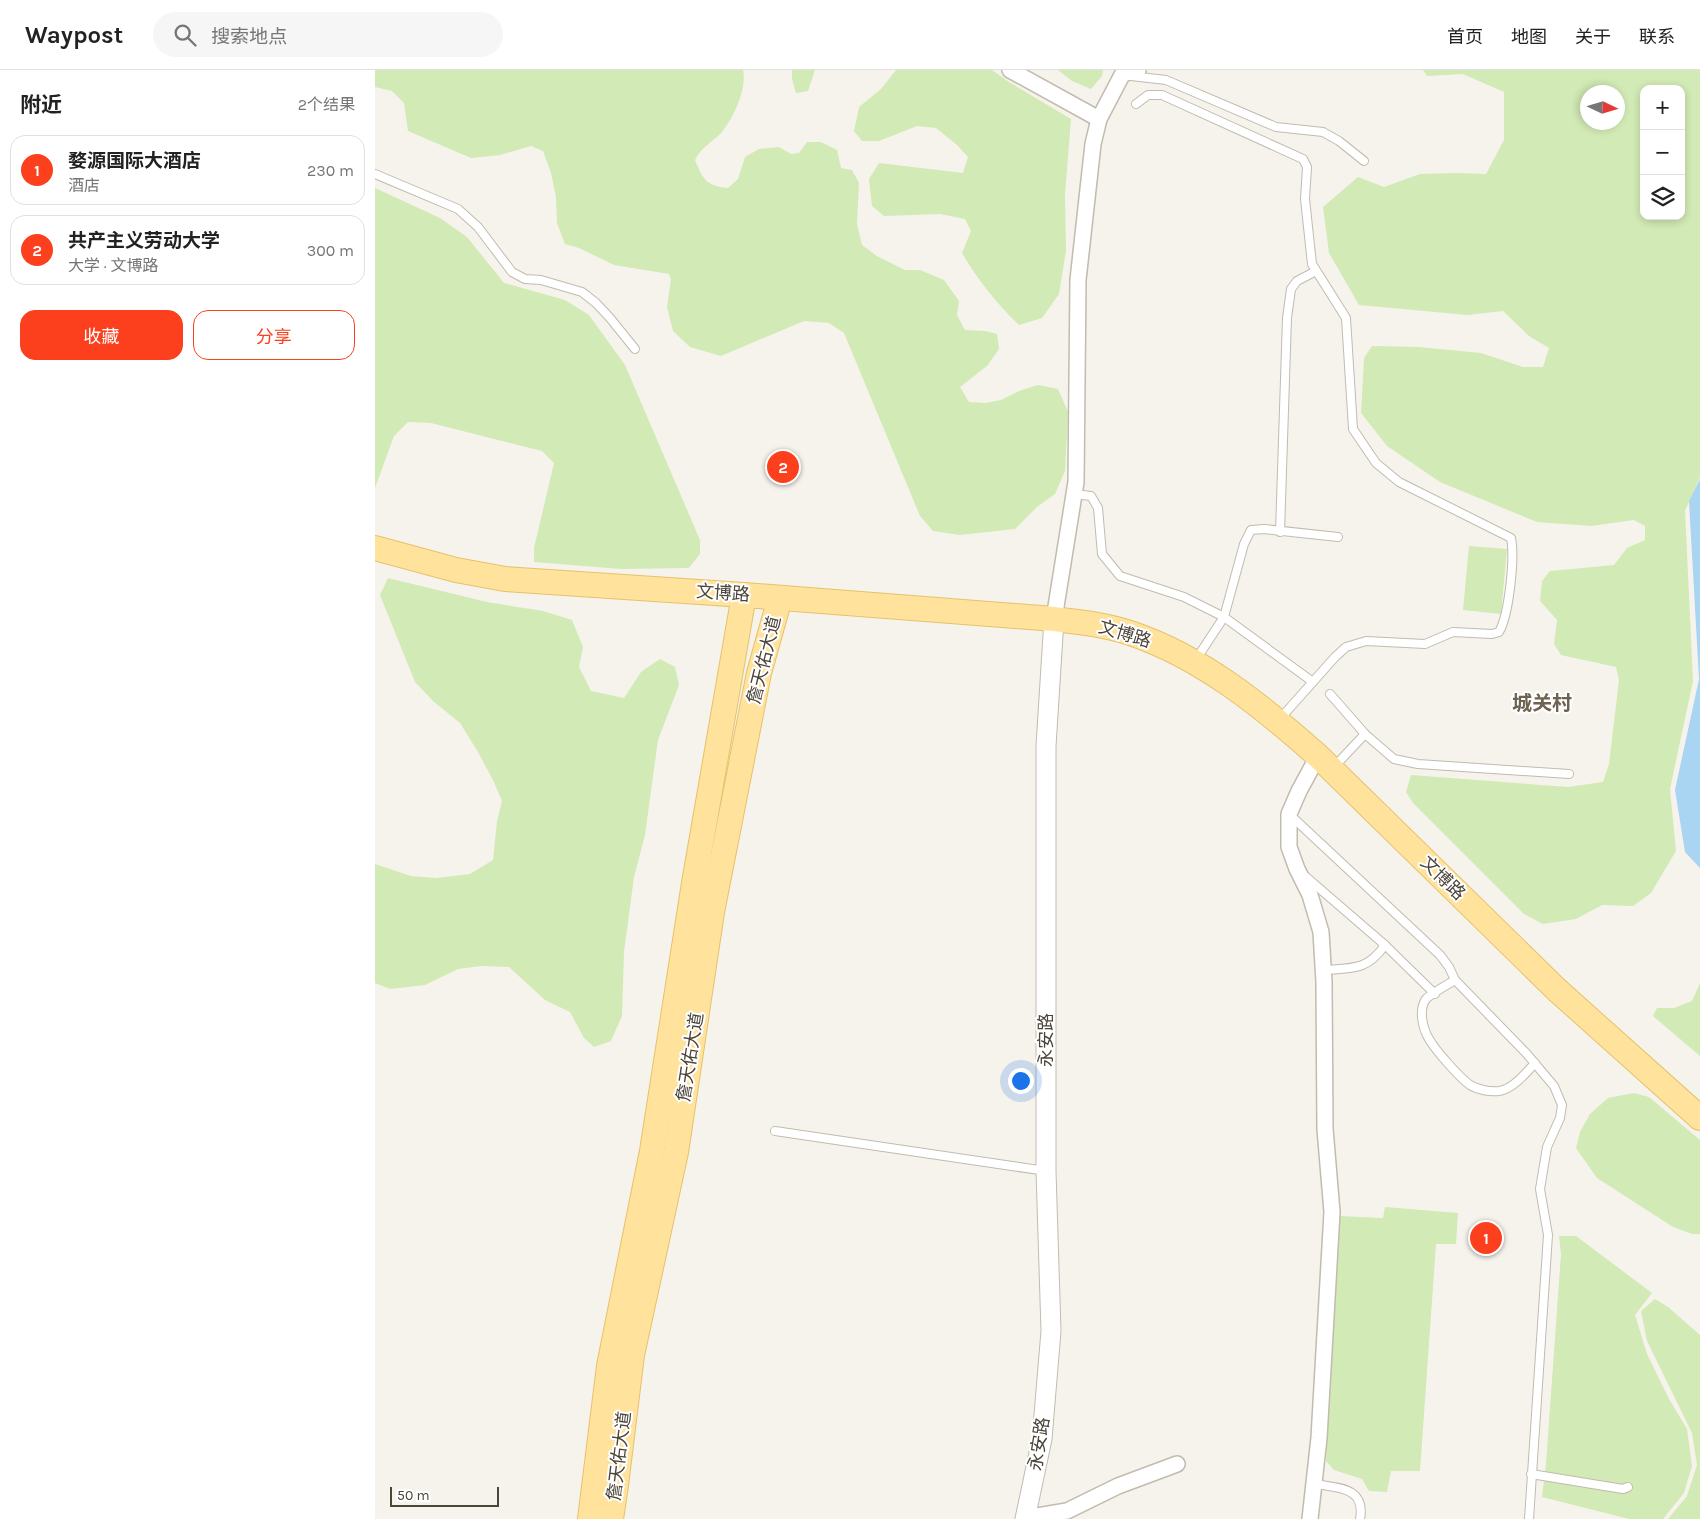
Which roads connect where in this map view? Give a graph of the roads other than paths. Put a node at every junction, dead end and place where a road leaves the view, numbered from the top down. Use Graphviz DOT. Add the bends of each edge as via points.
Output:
graph roads {
  1 [pos="1010,70"];
  2 [pos="1138,70"];
  3 [pos="1122,75"];
  4 [pos="1136,104"];
  5 [pos="1099,119"];
  6 [pos="1364,160"];
  7 [pos="375,174"];
  8 [pos="1316,270"];
  9 [pos="635,350"];
  10 [pos="1074,494"];
  11 [pos="1280,532"];
  12 [pos="1338,537"];
  13 [pos="375,548"];
  14 [pos="744,595"];
  15 [pos="780,598"];
  16 [pos="1224,617"];
  17 [pos="1054,619"];
  18 [pos="1194,662"];
  19 [pos="1313,682"];
  20 [pos="1330,694"];
  21 [pos="1278,721"];
  22 [pos="1365,734"];
  23 [pos="1325,762"];
  24 [pos="1569,774"];
  25 [pos="1289,814"];
  26 [pos="1297,870"];
  27 [pos="1385,946"];
  28 [pos="1323,970"];
  29 [pos="1455,980"];
  30 [pos="1435,994"];
  31 [pos="1535,1063"];
  32 [pos="1700,1118"];
  33 [pos="775,1131"];
  34 [pos="1046,1171"];
  35 [pos="1177,1464"];
  36 [pos="1531,1474"];
  37 [pos="1315,1484"];
  38 [pos="1628,1487"];
  39 [pos="591,1519"];
  40 [pos="611,1519"];
  41 [pos="1025,1519"];
  42 [pos="1310,1519"];
  43 [pos="1360,1519"];
  44 [pos="1529,1519"];
  1 -- 5 [label="street"];
  2 -- 3 [label="street"];
  3 -- 5 [label="street"];
  3 -- 6 [label="lane" via="1166,80 1276,127 1323,132"];
  4 -- 8 [label="lane" via="1147,95 1161,95 1303,159 1307,167 1305,199 1312,264"];
  5 -- 10 [label="street" via="1093,144 1078,280"];
  7 -- 9 [label="lane" via="458,209 478,228 512,272 525,279 541,280 582,292 610,318"];
  8 -- 11 [label="lane" via="1297,281 1291,289"];
  8 -- 19 [label="lane" via="1346,318 1353,428 1375,463 1399,482 1511,538 1513,547 1504,623 1499,632 1453,632 1425,644 1366,641 1346,647"];
  10 -- 16 [label="lane" via="1091,496 1098,508 1102,554 1120,576 1184,596"];
  10 -- 17 [label="street"];
  11 -- 12 [label="lane"];
  11 -- 16 [label="lane" via="1251,530"];
  13 -- 14 [label="main road, 文博路" via="456,570 505,579"];
  14 -- 15 [label="main road, 文博路"];
  14 -- 39 [label="main road, 詹天佑大道" via="694,883 653,1151 609,1366"];
  15 -- 17 [label="main road, 文博路"];
  15 -- 40 [label="main road, 詹天佑大道" via="759,673 712,912 676,1152 632,1354"];
  16 -- 18 [label="lane"];
  16 -- 19 [label="lane"];
  17 -- 18 [label="main road, 文博路" via="1131,633"];
  17 -- 34 [label="street, 永安路" via="1046,746"];
  18 -- 21 [label="main road, 文博路"];
  19 -- 21 [label="lane"];
  20 -- 22 [label="lane"];
  21 -- 23 [label="main road, 文博路"];
  22 -- 23 [label="lane"];
  22 -- 24 [label="lane" via="1394,759 1405,762"];
  23 -- 25 [label="street" via="1299,791"];
  23 -- 32 [label="main road, 文博路" via="1557,990"];
  25 -- 26 [label="street" via="1289,848"];
  25 -- 29 [label="lane" via="1440,955"];
  26 -- 27 [label="lane"];
  26 -- 28 [label="street" via="1310,895 1321,932"];
  27 -- 28 [label="lane" via="1367,964"];
  27 -- 30 [label="lane"];
  28 -- 37 [label="street" via="1325,1129 1332,1212"];
  29 -- 30 [label="lane"];
  29 -- 31 [label="lane"];
  30 -- 31 [label="lane" via="1426,1000 1423,1025 1429,1039 1471,1085 1501,1091 1522,1077"];
  31 -- 36 [label="lane" via="1554,1086 1562,1105 1547,1147 1540,1189 1548,1235"];
  33 -- 34 [label="lane"];
  34 -- 41 [label="street, 永安路" via="1051,1331 1042,1439"];
  35 -- 41 [label="street" via="1118,1486 1067,1511"];
  36 -- 38 [label="lane" via="1623,1489"];
  36 -- 44 [label="lane"];
  37 -- 42 [label="street"];
  37 -- 43 [label="lane" via="1346,1489 1354,1494 1361,1509"];
}
